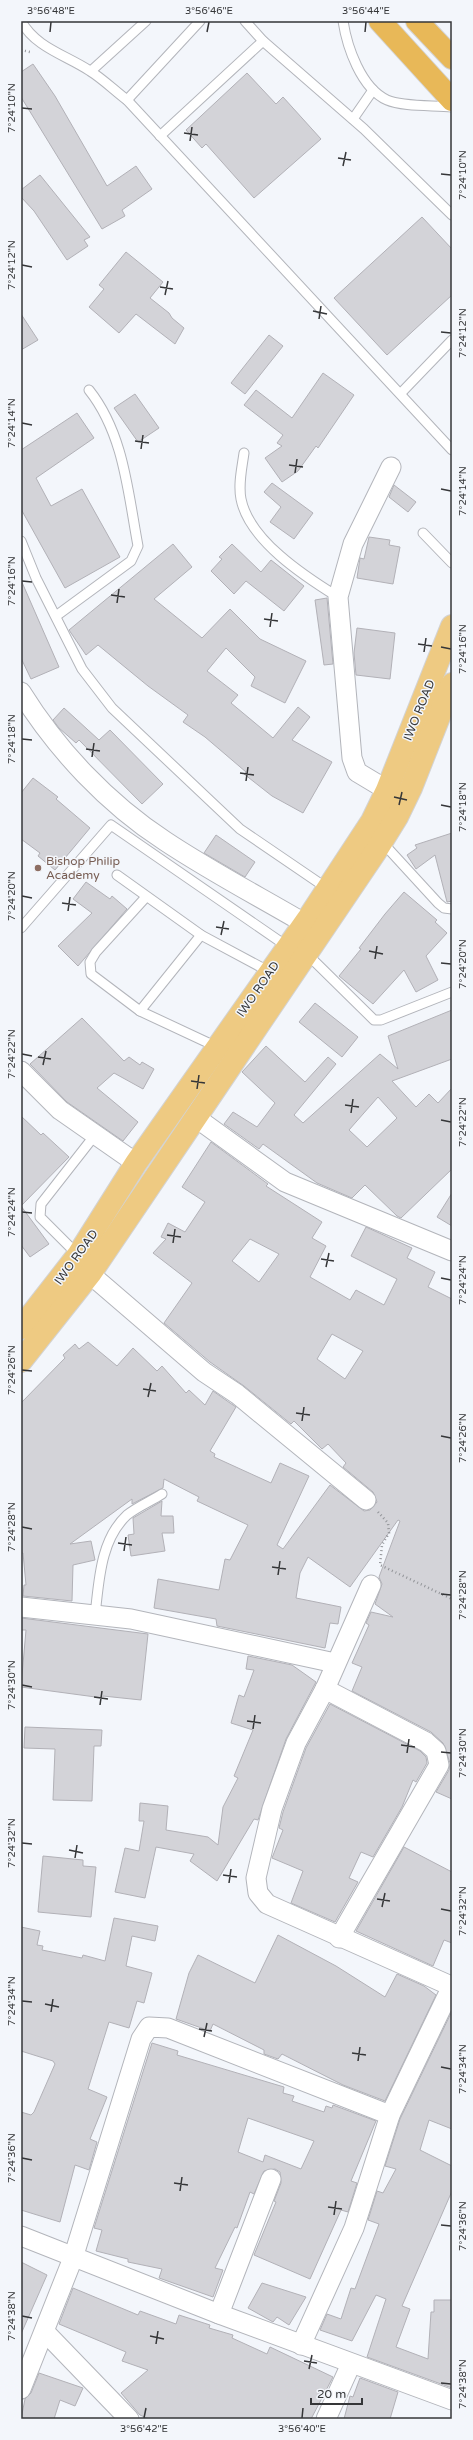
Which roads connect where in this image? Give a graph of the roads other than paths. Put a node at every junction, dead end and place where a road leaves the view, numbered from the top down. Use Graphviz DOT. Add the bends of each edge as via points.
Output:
graph roads {
  1 [pos="21,21"];
  2 [pos="146,21"];
  3 [pos="200,21"];
  4 [pos="245,21"];
  5 [pos="344,21"];
  6 [pos="380,21"];
  7 [pos="416,21"];
  8 [pos="263,41"];
  9 [pos="452,58"];
  10 [pos="91,71"];
  11 [pos="372,90"];
  12 [pos="127,100"];
  13 [pos="452,100"];
  14 [pos="452,107"];
  15 [pos="352,119"];
  16 [pos="160,136"];
  17 [pos="452,215"];
  18 [pos="452,340"];
  19 [pos="89,390"];
  20 [pos="401,393"];
  21 [pos="452,450"];
  22 [pos="244,454"];
  23 [pos="391,467"];
  24 [pos="423,534"];
  25 [pos="21,541"];
  26 [pos="452,563"];
  27 [pos="338,597"];
  28 [pos="56,616"];
  29 [pos="452,626"];
  30 [pos="452,684"];
  31 [pos="21,692"];
  32 [pos="387,790"];
  33 [pos="382,841"];
  34 [pos="117,875"];
  35 [pos="328,889"];
  36 [pos="146,896"];
  37 [pos="452,910"];
  38 [pos="304,923"];
  39 [pos="21,928"];
  40 [pos="201,934"];
  41 [pos="297,950"];
  42 [pos="270,972"];
  43 [pos="452,992"];
  44 [pos="140,1011"];
  45 [pos="217,1047"];
  46 [pos="21,1071"];
  47 [pos="194,1117"];
  48 [pos="95,1135"];
  49 [pos="136,1163"];
  50 [pos="452,1251"];
  51 [pos="78,1255"];
  52 [pos="90,1274"];
  53 [pos="21,1328"];
  54 [pos="21,1361"];
  55 [pos="162,1494"];
  56 [pos="366,1500"];
  57 [pos="371,1585"];
  58 [pos="21,1607"];
  59 [pos="95,1615"];
  60 [pos="335,1663"];
  61 [pos="325,1689"];
  62 [pos="339,1938"];
  63 [pos="452,1986"];
  64 [pos="390,2115"];
  65 [pos="271,2179"];
  66 [pos="21,2236"];
  67 [pos="73,2258"];
  68 [pos="219,2314"];
  69 [pos="45,2332"];
  70 [pos="301,2345"];
  71 [pos="351,2364"];
  72 [pos="21,2389"];
  73 [pos="452,2400"];
  74 [pos="129,2419"];
  75 [pos="326,2419"];
  1 -- 10 [label="lane" via="27,32 43,46"];
  2 -- 10 [label="lane"];
  3 -- 12 [label="lane"];
  4 -- 8 [label="lane"];
  5 -- 11 [label="lane" via="346,38"];
  6 -- 13 [label="highway"];
  7 -- 9 [label="highway"];
  8 -- 15 [label="lane"];
  8 -- 16 [label="lane"];
  10 -- 12 [label="lane"];
  11 -- 14 [label="lane" via="388,100"];
  11 -- 15 [label="lane"];
  12 -- 16 [label="lane"];
  15 -- 17 [label="lane"];
  16 -- 20 [label="lane"];
  18 -- 20 [label="lane"];
  19 -- 28 [label="lane" via="99,402 117,442 138,546 132,561"];
  20 -- 21 [label="lane"];
  22 -- 27 [label="lane" via="240,498 251,524 285,559"];
  23 -- 27 [label="street" via="353,544"];
  24 -- 26 [label="lane"];
  25 -- 28 [label="lane"];
  27 -- 32 [label="street" via="352,758 357,772"];
  28 -- 35 [label="lane" via="82,668 112,708 240,829"];
  29 -- 32 [label="main road, IWO ROAD"];
  30 -- 33 [label="main road, IWO ROAD" via="411,788"];
  31 -- 38 [label="street" via="58,745 134,818 166,842"];
  32 -- 35 [label="main road, IWO ROAD" via="372,821"];
  33 -- 37 [label="lane" via="438,903"];
  33 -- 41 [label="main road, IWO ROAD"];
  34 -- 36 [label="lane"];
  35 -- 38 [label="main road, IWO ROAD"];
  36 -- 40 [label="lane"];
  36 -- 44 [label="lane" via="104,942 90,962 91,974"];
  38 -- 41 [label="main road, IWO ROAD"];
  39 -- 41 [label="lane" via="111,825"];
  40 -- 42 [label="lane"];
  40 -- 44 [label="lane"];
  41 -- 42 [label="main road, IWO ROAD"];
  41 -- 43 [label="lane" via="374,1020 381,1020"];
  41 -- 47 [label="main road, IWO ROAD"];
  42 -- 45 [label="main road, IWO ROAD"];
  44 -- 45 [label="lane"];
  45 -- 49 [label="main road, IWO ROAD"];
  46 -- 48 [label="street" via="60,1110"];
  47 -- 50 [label="street" via="286,1182"];
  47 -- 52 [label="main road, IWO ROAD"];
  48 -- 49 [label="street"];
  48 -- 51 [label="lane" via="39,1210 40,1217"];
  49 -- 51 [label="main road, IWO ROAD"];
  51 -- 53 [label="main road, IWO ROAD"];
  52 -- 54 [label="main road, IWO ROAD"];
  52 -- 56 [label="street" via="204,1372 237,1394"];
  55 -- 59 [label="lane" via="128,1515 111,1536 104,1555"];
  57 -- 60 [label="street"];
  58 -- 59 [label="street"];
  59 -- 60 [label="street" via="139,1621"];
  60 -- 61 [label="street"];
  61 -- 62 [label="street" via="296,1743 272,1809 256,1878 258,1893 267,1904"];
  61 -- 62 [label="street" via="426,1742 436,1751 440,1764"];
  62 -- 63 [label="street"];
  63 -- 64 [label="street"];
  64 -- 67 [label="street" via="168,2028 149,2027 141,2039"];
  64 -- 70 [label="street" via="354,2228"];
  65 -- 68 [label="street"];
  66 -- 67 [label="street"];
  67 -- 68 [label="street"];
  67 -- 69 [label="street"];
  68 -- 70 [label="street"];
  69 -- 72 [label="street"];
  69 -- 74 [label="street"];
  70 -- 71 [label="street"];
  71 -- 73 [label="street"];
  71 -- 75 [label="street"];
}
